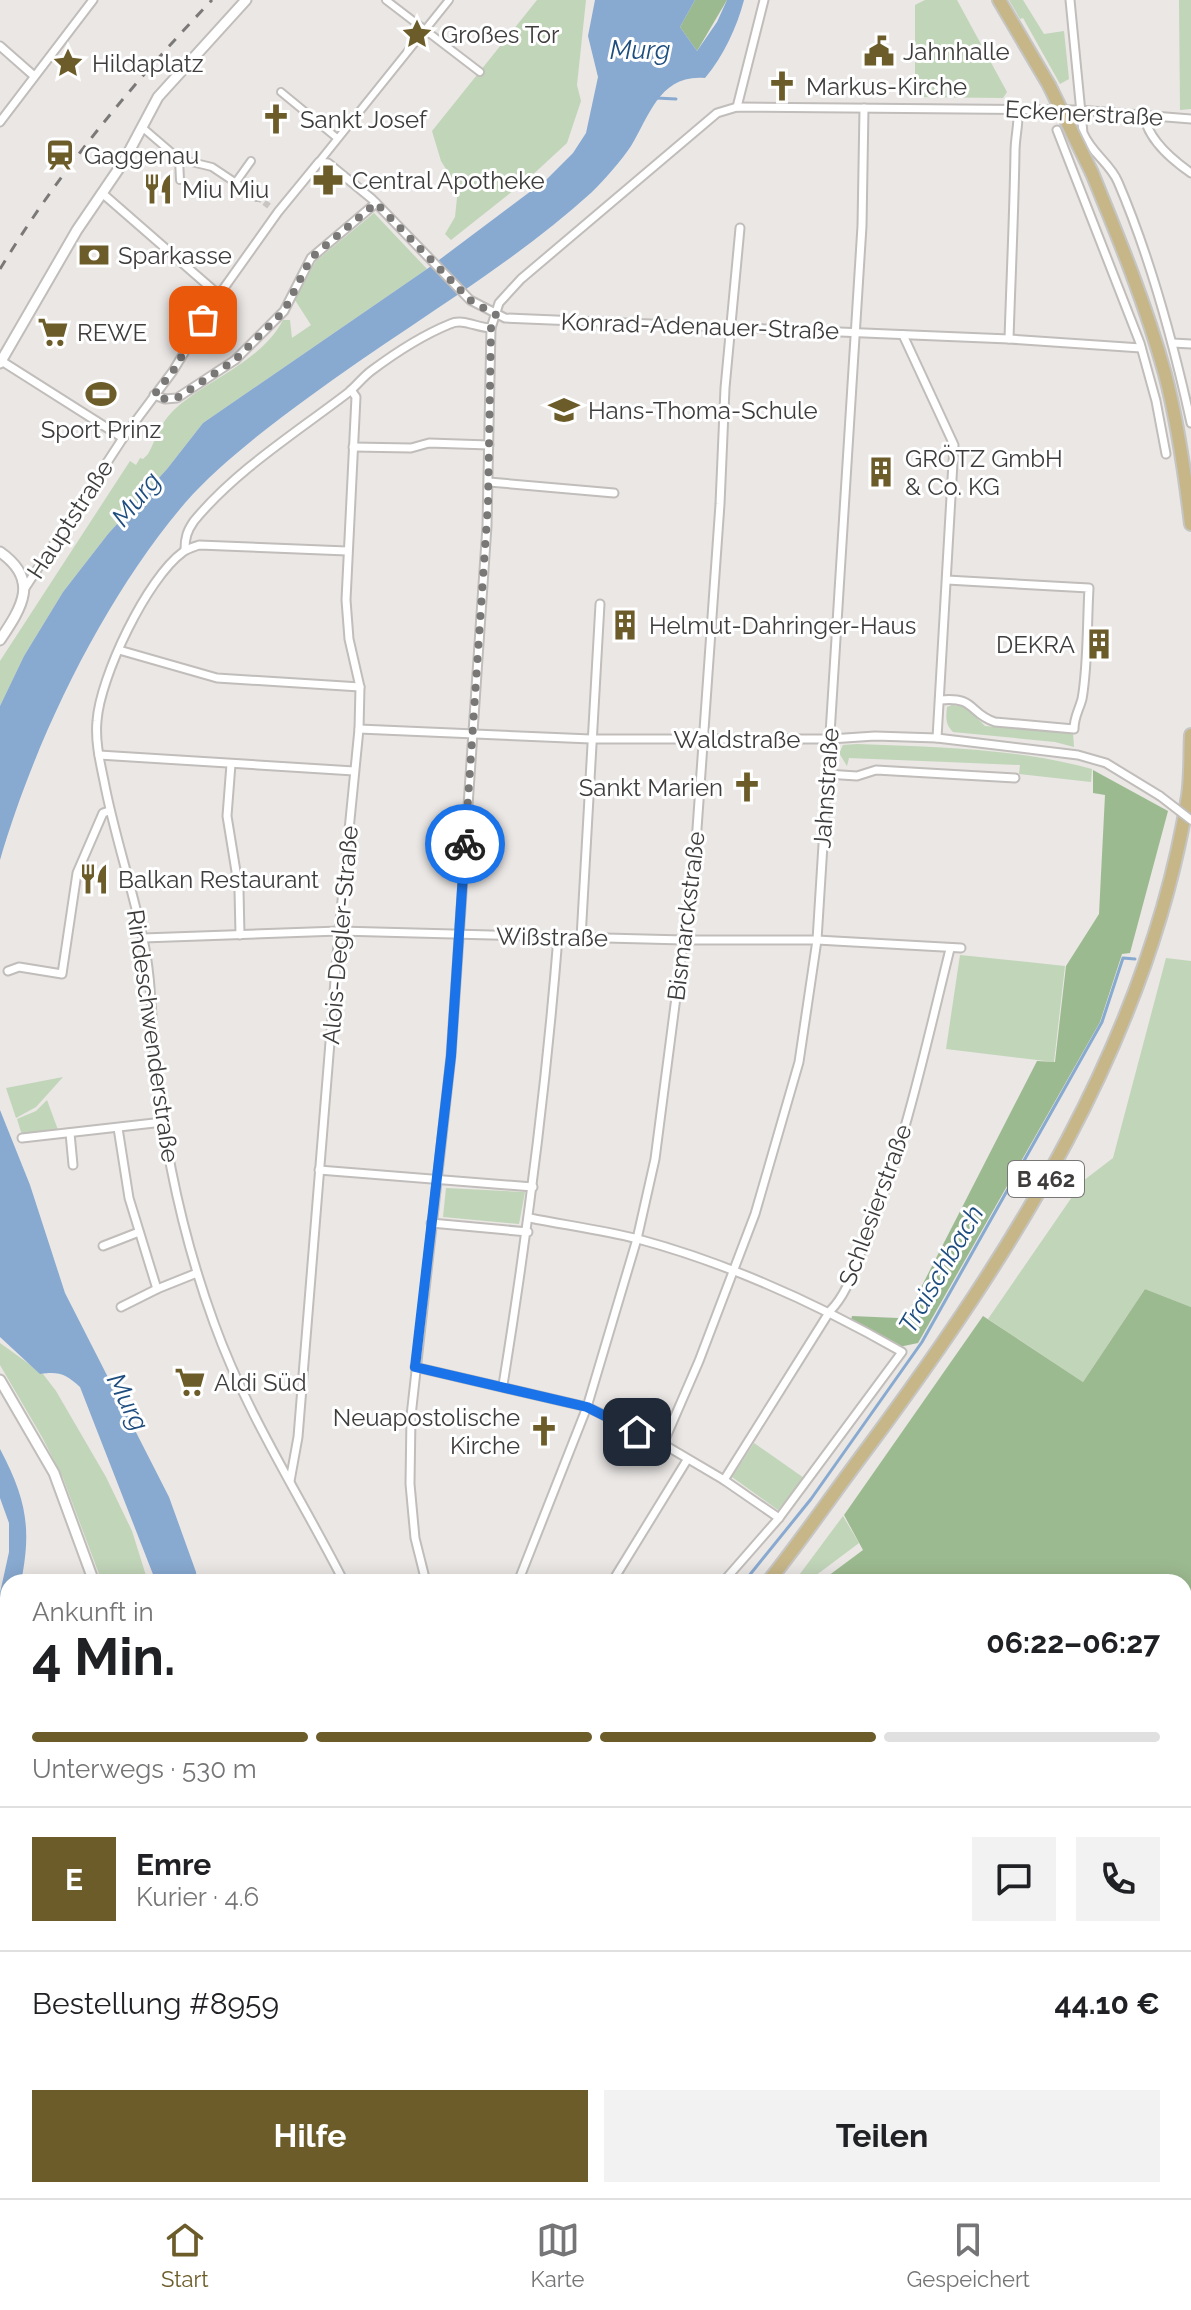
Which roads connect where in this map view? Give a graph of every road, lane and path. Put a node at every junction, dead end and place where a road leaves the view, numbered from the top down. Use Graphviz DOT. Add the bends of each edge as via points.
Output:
graph roads {
  1 [pos="93,0"];
  2 [pos="246,0"];
  3 [pos="386,0"];
  4 [pos="449,0"];
  5 [pos="764,0"];
  6 [pos="999,0"];
  7 [pos="1070,0"];
  8 [pos="425,29"];
  9 [pos="0,46"];
  10 [pos="480,72"];
  11 [pos="33,75"];
  12 [pos="280,93"];
  13 [pos="737,107"];
  14 [pos="864,108"];
  15 [pos="1018,109"];
  16 [pos="1079,110"];
  17 [pos="1144,114"];
  18 [pos="1191,119"];
  19 [pos="0,122"];
  20 [pos="143,128"];
  21 [pos="1057,130"];
  22 [pos="337,138"];
  23 [pos="179,159"];
  24 [pos="251,161"];
  25 [pos="319,162"];
  26 [pos="1191,173"];
  27 [pos="180,180"];
  28 [pos="236,182"];
  29 [pos="102,193"];
  30 [pos="257,197"];
  31 [pos="376,203"];
  32 [pos="269,206"];
  33 [pos="278,212"];
  34 [pos="740,228"];
  35 [pos="219,295"];
  36 [pos="496,315"];
  37 [pos="730,327"];
  38 [pos="491,328"];
  39 [pos="854,332"];
  40 [pos="903,335"];
  41 [pos="1009,339"];
  42 [pos="1173,343"];
  43 [pos="1191,344"];
  44 [pos="1141,348"];
  45 [pos="1,362"];
  46 [pos="351,390"];
  47 [pos="154,395"];
  48 [pos="1191,423"];
  49 [pos="123,438"];
  50 [pos="489,445"];
  51 [pos="353,447"];
  52 [pos="1166,454"];
  53 [pos="489,482"];
  54 [pos="614,493"];
  55 [pos="1191,524"];
  56 [pos="185,549"];
  57 [pos="347,551"];
  58 [pos="0,552"];
  59 [pos="947,580"];
  60 [pos="25,588"];
  61 [pos="600,604"];
  62 [pos="0,640"];
  63 [pos="119,650"];
  64 [pos="360,687"];
  65 [pos="940,700"];
  66 [pos="359,729"];
  67 [pos="473,735"];
  68 [pos="1191,735"];
  69 [pos="937,738"];
  70 [pos="591,739"];
  71 [pos="704,739"];
  72 [pos="830,739"];
  73 [pos="99,755"];
  74 [pos="231,764"];
  75 [pos="354,771"];
  76 [pos="826,774"];
  77 [pos="1015,778"];
  78 [pos="109,811"];
  79 [pos="1191,820"];
  80 [pos="339,931"];
  81 [pos="240,935"];
  82 [pos="459,935"];
  83 [pos="558,937"];
  84 [pos="143,938"];
  85 [pos="581,938"];
  86 [pos="684,940"];
  87 [pos="817,940"];
  88 [pos="961,948"];
  89 [pos="950,949"];
  90 [pos="8,971"];
  91 [pos="163,1122"];
  92 [pos="118,1128"];
  93 [pos="70,1133"];
  94 [pos="22,1138"];
  95 [pos="73,1165"];
  96 [pos="319,1170"];
  97 [pos="436,1179"];
  98 [pos="533,1187"];
  99 [pos="530,1218"];
  100 [pos="431,1223"];
  101 [pos="139,1232"];
  102 [pos="528,1232"];
  103 [pos="637,1239"];
  104 [pos="103,1246"];
  105 [pos="733,1269"];
  106 [pos="197,1273"];
  107 [pos="157,1289"];
  108 [pos="121,1307"];
  109 [pos="830,1311"];
  110 [pos="415,1367"];
  111 [pos="0,1380"];
  112 [pos="503,1385"];
  113 [pos="587,1407"];
  114 [pos="663,1444"];
  115 [pos="687,1460"];
  116 [pos="724,1480"];
  117 [pos="290,1481"];
  118 [pos="779,1518"];
  119 [pos="91,1574"];
  120 [pos="340,1574"];
  121 [pos="424,1574"];
  122 [pos="521,1574"];
  123 [pos="617,1574"];
  124 [pos="730,1574"];
  125 [pos="774,1574"];
  1 -- 11 [label="street"];
  2 -- 20 [label="street" via="168,84"];
  3 -- 8 [label="street"];
  4 -- 8 [label="street, Hauptstraße"];
  5 -- 13 [label="street"];
  6 -- 55 [label="main road, bridge" via="1092,173 1132,273 1165,375"];
  7 -- 16 [label="street"];
  8 -- 10 [label="street"];
  8 -- 22 [label="street, Hauptstraße"];
  9 -- 11 [label="street"];
  11 -- 19 [label="street"];
  12 -- 22 [label="street"];
  13 -- 14 [label="street, Eckenerstraße"];
  13 -- 36 [label="street" via="717,113 521,279 499,303"];
  14 -- 15 [label="street, Eckenerstraße"];
  14 -- 39 [label="street, Jahnstraße"];
  15 -- 16 [label="street, Eckenerstraße"];
  15 -- 41 [label="street"];
  16 -- 17 [label="street, Eckenerstraße"];
  16 -- 42 [label="street" via="1089,148 1117,180"];
  17 -- 18 [label="street, Eckenerstraße"];
  17 -- 26 [label="street" via="1149,132"];
  20 -- 23 [label="street"];
  20 -- 29 [label="street"];
  21 -- 44 [label="street"];
  22 -- 25 [label="street, Hauptstraße"];
  23 -- 27 [label="street"];
  23 -- 28 [label="street" via="212,167"];
  24 -- 28 [label="street"];
  25 -- 31 [label="street, Konrad-Adenauer-Straße" via="328,163"];
  25 -- 33 [label="street, Hauptstraße"];
  28 -- 30 [label="street"];
  29 -- 35 [label="street"];
  29 -- 45 [label="street"];
  31 -- 36 [label="street, Konrad-Adenauer-Straße" via="470,300"];
  31 -- 47 [label="street" via="311,258 284,311 235,360 177,398"];
  32 -- 33 [label="street"];
  33 -- 35 [label="street, Hauptstraße"];
  34 -- 37 [label="street, Bismarckstraße"];
  35 -- 47 [label="street, Hauptstraße"];
  36 -- 37 [label="street, Konrad-Adenauer-Straße"];
  36 -- 38 [label="street"];
  37 -- 39 [label="street, Konrad-Adenauer-Straße"];
  37 -- 71 [label="street, Bismarckstraße"];
  38 -- 46 [label="street, Rindeschwenderstraße" via="453,322 370,372"];
  38 -- 50 [label="street"];
  39 -- 40 [label="street, Konrad-Adenauer-Straße"];
  39 -- 72 [label="street, Jahnstraße"];
  40 -- 41 [label="street, Konrad-Adenauer-Straße"];
  40 -- 59 [label="street" via="954,445"];
  41 -- 44 [label="street, Konrad-Adenauer-Straße"];
  42 -- 43 [label="street"];
  42 -- 48 [label="street"];
  44 -- 52 [label="street"];
  45 -- 49 [label="street"];
  46 -- 51 [label="street, Alois-Degler-Straße" via="356,397"];
  46 -- 56 [label="street, Rindeschwenderstraße" via="229,486 195,521 185,536"];
  47 -- 49 [label="street, Hauptstraße"];
  49 -- 60 [label="street, Hauptstraße"];
  50 -- 51 [label="street"];
  50 -- 53 [label="street"];
  51 -- 57 [label="street, Alois-Degler-Straße"];
  53 -- 54 [label="street"];
  53 -- 67 [label="street"];
  56 -- 57 [label="street" via="199,545"];
  56 -- 63 [label="street, Rindeschwenderstraße" via="152,585"];
  57 -- 64 [label="street, Alois-Degler-Straße" via="349,639"];
  58 -- 60 [label="street" via="17,567"];
  59 -- 65 [label="street"];
  59 -- 65 [label="street" via="1089,588 1082,701 1074,729 995,722 984,719 970,703"];
  60 -- 62 [label="street"];
  61 -- 70 [label="street"];
  63 -- 64 [label="street" via="217,678"];
  63 -- 73 [label="street, Rindeschwenderstraße" via="97,718"];
  64 -- 66 [label="street, Alois-Degler-Straße"];
  65 -- 69 [label="street"];
  66 -- 67 [label="street, Waldstraße"];
  66 -- 75 [label="street, Alois-Degler-Straße"];
  67 -- 70 [label="street, Waldstraße"];
  67 -- 82 [label="street"];
  68 -- 125 [label="main road, B 462" via="1188,793 1172,877 1131,1005 1101,1074 1005,1252"];
  69 -- 72 [label="street, Waldstraße"];
  69 -- 79 [label="street, Waldstraße, bridge" via="1106,763"];
  70 -- 71 [label="street, Waldstraße"];
  70 -- 85 [label="street"];
  71 -- 72 [label="street, Waldstraße"];
  71 -- 86 [label="street, Bismarckstraße"];
  72 -- 76 [label="street, Jahnstraße"];
  73 -- 74 [label="street"];
  73 -- 78 [label="street, Rindeschwenderstraße"];
  74 -- 75 [label="street"];
  74 -- 81 [label="street" via="227,816"];
  75 -- 80 [label="street, Alois-Degler-Straße"];
  76 -- 77 [label="street" via="857,776 876,770"];
  76 -- 87 [label="street, Jahnstraße"];
  78 -- 84 [label="street, Rindeschwenderstraße"];
  78 -- 90 [label="street" via="103,813 77,873 62,974 19,967"];
  80 -- 81 [label="street, Wißstraße"];
  80 -- 82 [label="street, Wißstraße"];
  80 -- 96 [label="street, Alois-Degler-Straße"];
  81 -- 84 [label="street, Wißstraße"];
  82 -- 83 [label="street, Wißstraße"];
  82 -- 97 [label="street"];
  83 -- 85 [label="street, Wißstraße"];
  83 -- 98 [label="street"];
  84 -- 91 [label="street, Rindeschwenderstraße"];
  85 -- 86 [label="street, Wißstraße"];
  86 -- 87 [label="street, Wißstraße"];
  86 -- 103 [label="street, Bismarckstraße" via="655,1159"];
  87 -- 89 [label="street, Wißstraße"];
  87 -- 105 [label="street, Jahnstraße" via="796,1075"];
  88 -- 89 [label="street, Wißstraße"];
  89 -- 109 [label="street, Schlesierstraße" via="898,1152 841,1300"];
  91 -- 92 [label="street"];
  91 -- 106 [label="street, Rindeschwenderstraße"];
  92 -- 93 [label="street"];
  92 -- 101 [label="street"];
  93 -- 94 [label="street"];
  93 -- 95 [label="street"];
  96 -- 97 [label="street"];
  96 -- 117 [label="street, Alois-Degler-Straße"];
  97 -- 98 [label="street"];
  97 -- 100 [label="street"];
  98 -- 99 [label="street"];
  99 -- 102 [label="street"];
  99 -- 103 [label="street"];
  100 -- 102 [label="street"];
  100 -- 110 [label="street"];
  101 -- 104 [label="street"];
  101 -- 107 [label="street"];
  102 -- 112 [label="street"];
  103 -- 105 [label="street"];
  103 -- 113 [label="street, Bismarckstraße"];
  105 -- 109 [label="street"];
  105 -- 114 [label="street, Jahnstraße"];
  106 -- 107 [label="street"];
  106 -- 117 [label="street, Rindeschwenderstraße" via="229,1362"];
  107 -- 108 [label="street"];
  109 -- 116 [label="street, Schlesierstraße"];
  109 -- 118 [label="street" via="902,1352"];
  110 -- 112 [label="street"];
  110 -- 121 [label="street" via="410,1484"];
  111 -- 119 [label="street" via="54,1473"];
  112 -- 113 [label="street"];
  113 -- 114 [label="street"];
  113 -- 122 [label="street, Bismarckstraße"];
  114 -- 115 [label="street"];
  115 -- 116 [label="street"];
  115 -- 123 [label="street"];
  116 -- 118 [label="street"];
  117 -- 120 [label="street, Rindeschwenderstraße"];
  118 -- 124 [label="street"];
}
